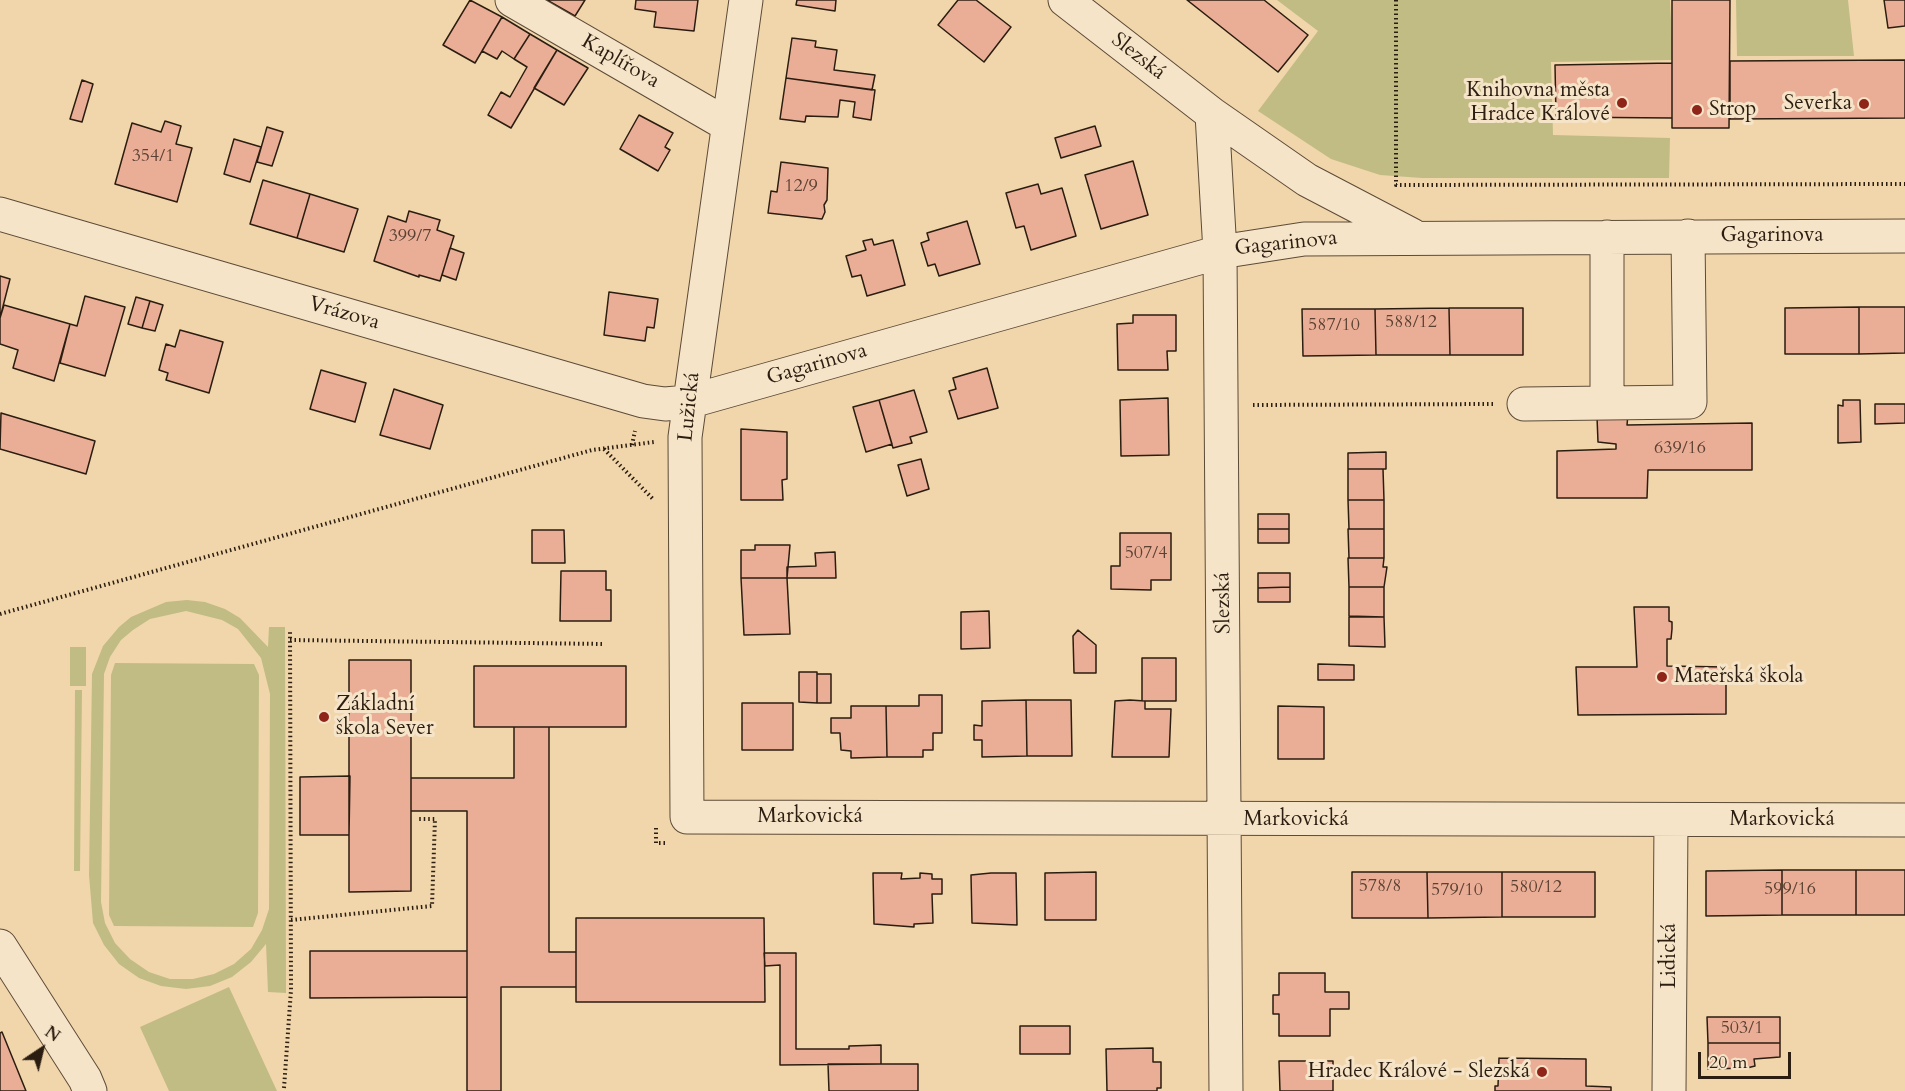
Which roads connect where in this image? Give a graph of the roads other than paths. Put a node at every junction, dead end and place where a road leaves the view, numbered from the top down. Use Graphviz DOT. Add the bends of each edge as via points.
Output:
graph roads {
  1 [pos="512,0"];
  2 [pos="746,0"];
  3 [pos="1065,0"];
  4 [pos="1212,114"];
  5 [pos="728,125"];
  6 [pos="0,214"];
  7 [pos="1688,236"];
  8 [pos="1905,236"];
  9 [pos="1416,237"];
  10 [pos="1607,237"];
  11 [pos="1220,252"];
  12 [pos="688,402"];
  13 [pos="1607,403"];
  14 [pos="1524,404"];
  15 [pos="687,817"];
  16 [pos="1226,819"];
  17 [pos="1905,820"];
  18 [pos="1671,821"];
  19 [pos="0,946"];
  20 [pos="90,1091"];
  21 [pos="1226,1091"];
  22 [pos="1669,1091"];
  1 -- 5 [label="street, Kaplířova"];
  2 -- 5 [label="street, Lužická"];
  3 -- 4 [label="street, Slezská"];
  4 -- 9 [label="street, Slezská" via="1307,180"];
  4 -- 11 [label="street, Slezská"];
  5 -- 12 [label="street, Lužická"];
  6 -- 12 [label="street, Vrázova" via="643,401"];
  7 -- 8 [label="street, Gagarinova"];
  7 -- 10 [label="street, Gagarinova"];
  7 -- 13 [label="street" via="1690,402"];
  9 -- 10 [label="street, Gagarinova"];
  9 -- 11 [label="street, Gagarinova" via="1304,239"];
  10 -- 13 [label="street"];
  11 -- 12 [label="street, Gagarinova"];
  11 -- 16 [label="street, Slezská"];
  12 -- 15 [label="street, Lužická"];
  13 -- 14 [label="street"];
  15 -- 16 [label="street, Markovická"];
  16 -- 18 [label="street, Markovická"];
  16 -- 21 [label="street, Slezská"];
  17 -- 18 [label="street, Markovická"];
  18 -- 22 [label="street, Lidická"];
  19 -- 20 [label="street"];
}
